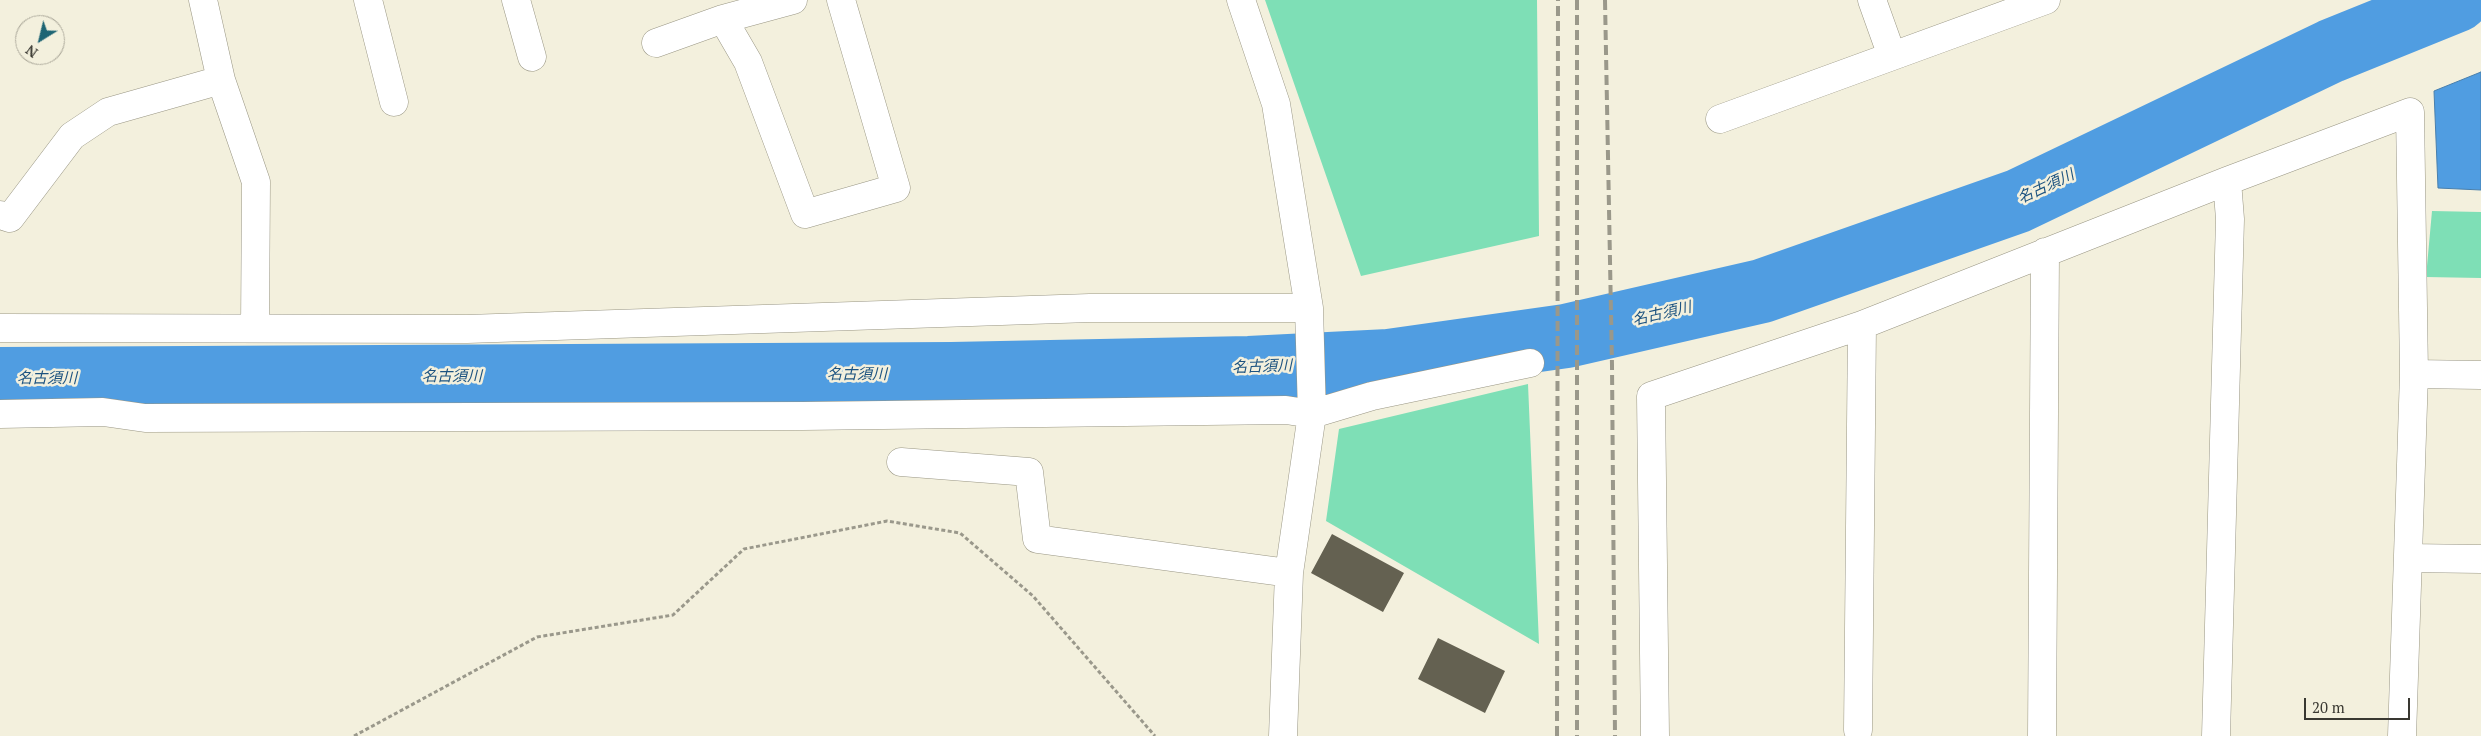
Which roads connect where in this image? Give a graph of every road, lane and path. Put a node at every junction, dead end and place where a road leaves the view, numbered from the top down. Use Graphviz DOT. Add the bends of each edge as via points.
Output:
graph roads {
  1 [pos="203,0"];
  2 [pos="368,0"];
  3 [pos="516,0"];
  4 [pos="793,0"];
  5 [pos="840,0"];
  6 [pos="1241,0"];
  7 [pos="1872,0"];
  8 [pos="2046,0"];
  9 [pos="723,19"];
  10 [pos="656,43"];
  11 [pos="1892,56"];
  12 [pos="532,57"];
  13 [pos="220,80"];
  14 [pos="394,102"];
  15 [pos="1720,119"];
  16 [pos="2227,180"];
  17 [pos="0,215"];
  18 [pos="2045,252"];
  19 [pos="1310,308"];
  20 [pos="1862,325"];
  21 [pos="0,328"];
  22 [pos="255,328"];
  23 [pos="1530,363"];
  24 [pos="2414,374"];
  25 [pos="2481,375"];
  26 [pos="0,414"];
  27 [pos="1312,414"];
  28 [pos="901,462"];
  29 [pos="2408,558"];
  30 [pos="2481,559"];
  31 [pos="1290,573"];
  32 [pos="1858,730"];
  33 [pos="354,736"];
  34 [pos="1155,736"];
  35 [pos="1283,736"];
  36 [pos="1655,736"];
  37 [pos="2042,736"];
  38 [pos="2216,736"];
  39 [pos="2402,736"];
  1 -- 13 [label="street"];
  2 -- 14 [label="street"];
  3 -- 12 [label="street"];
  4 -- 9 [label="street"];
  5 -- 9 [label="street" via="896,188 805,214 748,62"];
  6 -- 19 [label="street" via="1276,104"];
  7 -- 11 [label="street"];
  8 -- 11 [label="street"];
  9 -- 10 [label="street"];
  11 -- 15 [label="street"];
  13 -- 17 [label="street" via="108,112 72,136 10,218"];
  13 -- 22 [label="street" via="256,182"];
  16 -- 18 [label="street"];
  16 -- 24 [label="street" via="2410,112"];
  16 -- 38 [label="street" via="2230,219"];
  18 -- 20 [label="street"];
  18 -- 37 [label="street"];
  19 -- 22 [label="street" via="1090,308 467,329"];
  19 -- 27 [label="street"];
  20 -- 32 [label="street"];
  20 -- 36 [label="street" via="1651,396"];
  21 -- 22 [label="street"];
  23 -- 27 [label="street" via="1372,396"];
  24 -- 25 [label="street"];
  24 -- 29 [label="street"];
  26 -- 27 [label="street" via="103,412 165,418 1286,410"];
  27 -- 31 [label="street"];
  28 -- 31 [label="street" via="1029,472 1037,539"];
  29 -- 30 [label="street"];
  29 -- 39 [label="street"];
  31 -- 35 [label="street"];
  33 -- 34 [label="path" via="537,637 672,615 744,549 887,521 960,533 1033,596"];
}
